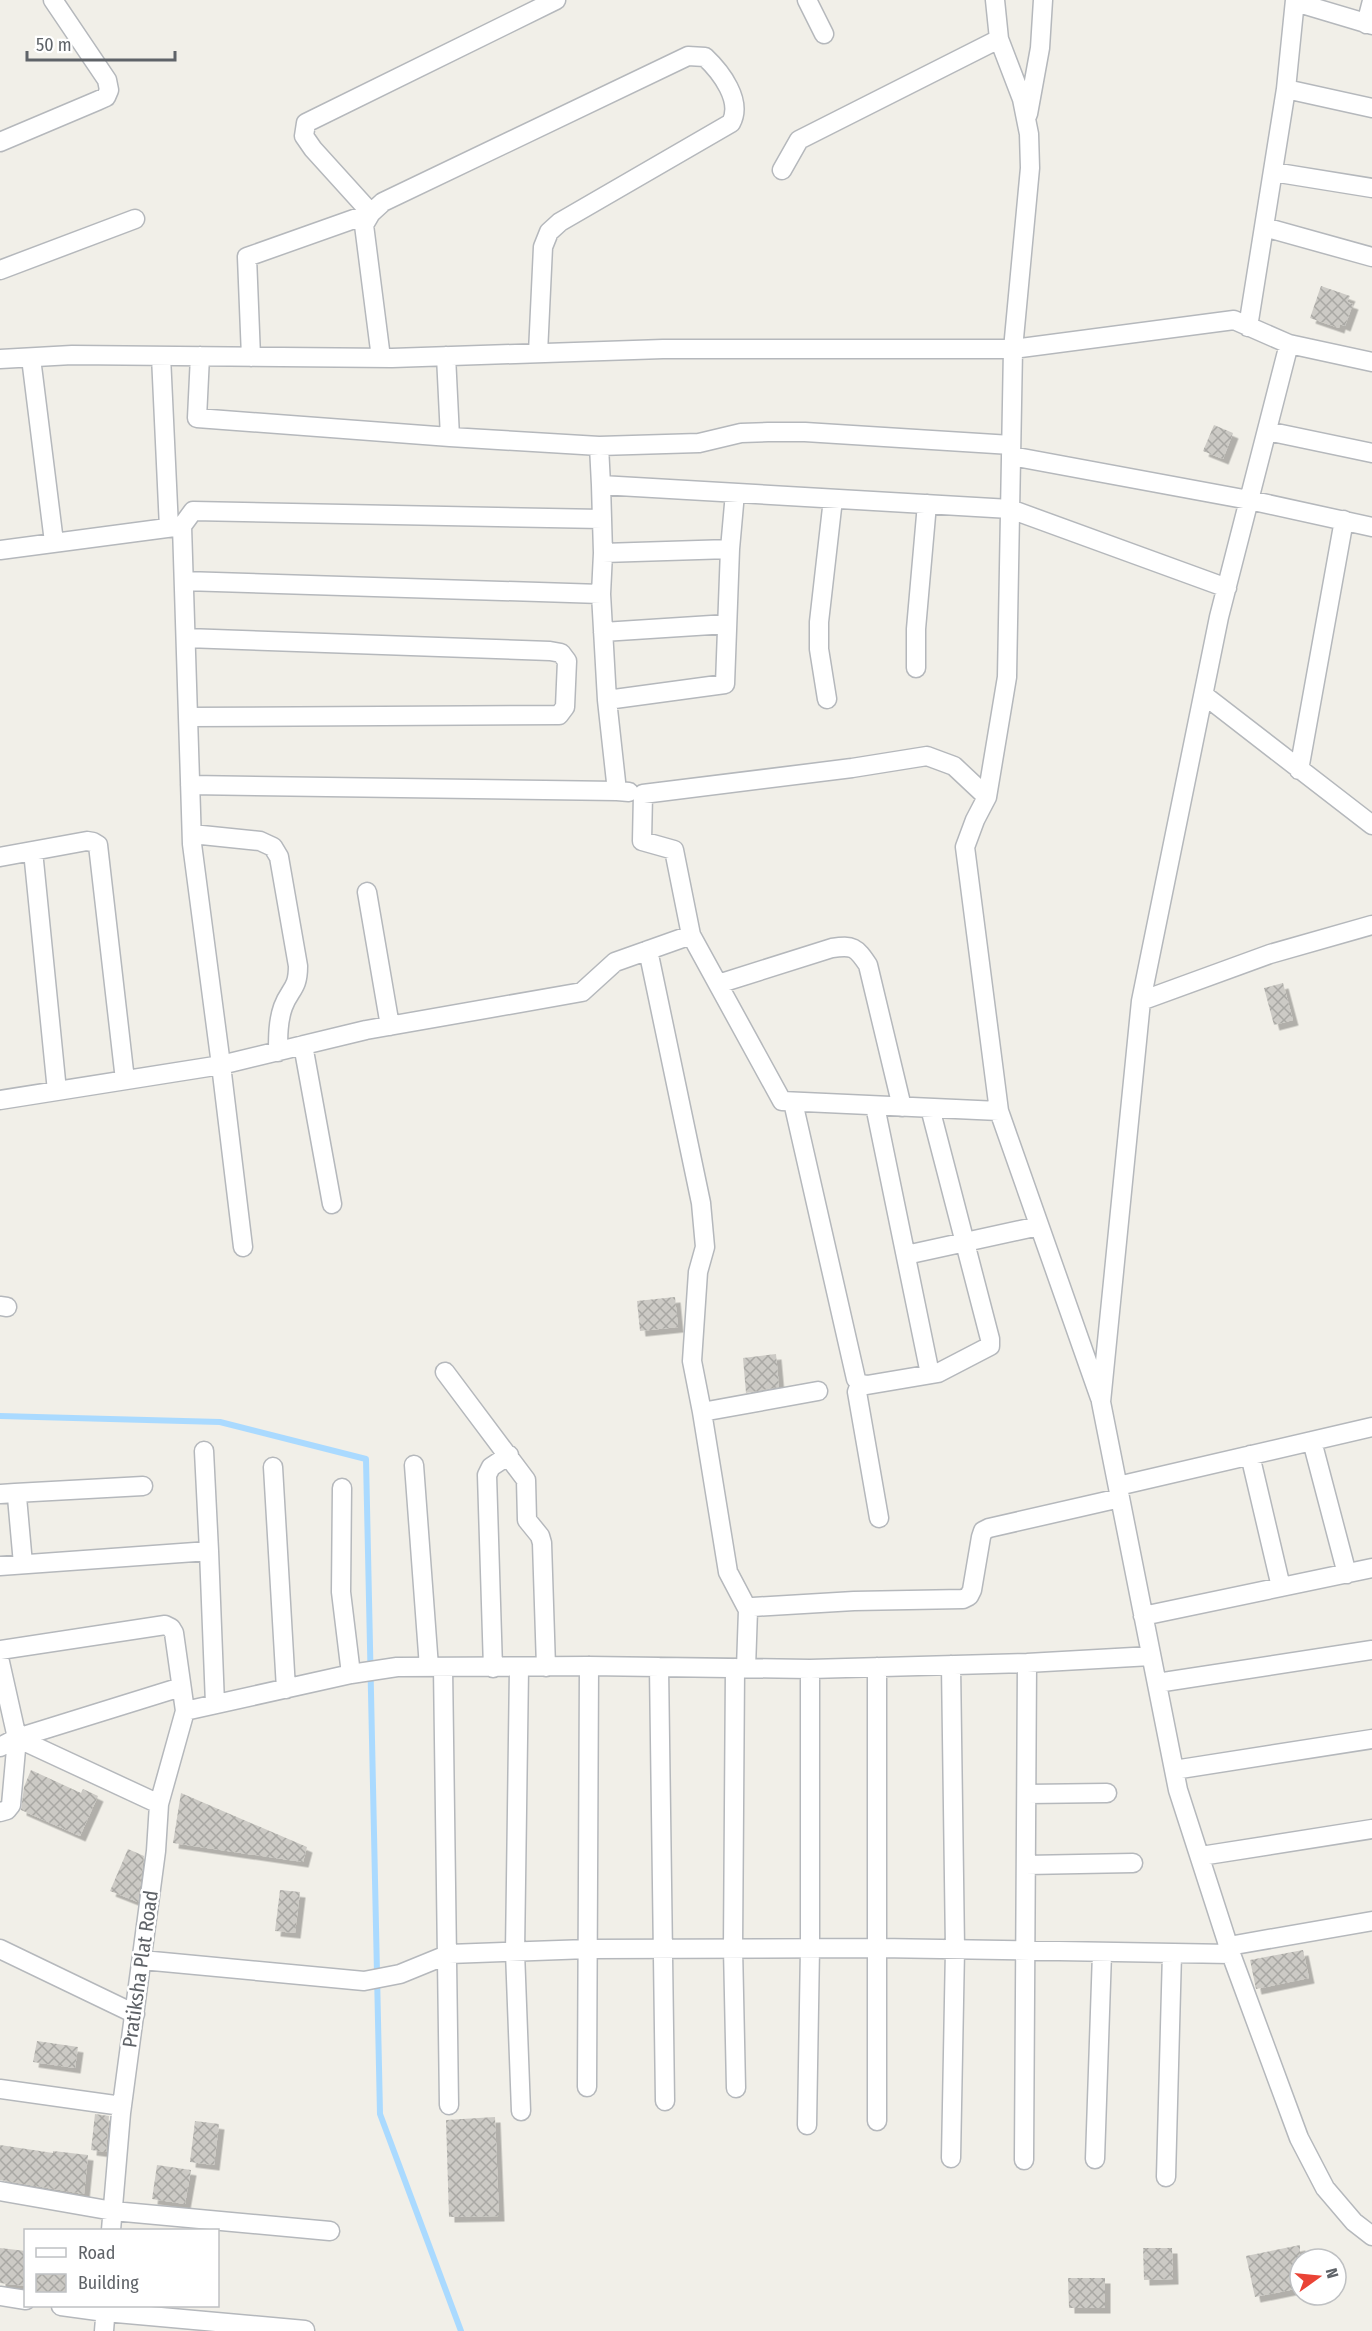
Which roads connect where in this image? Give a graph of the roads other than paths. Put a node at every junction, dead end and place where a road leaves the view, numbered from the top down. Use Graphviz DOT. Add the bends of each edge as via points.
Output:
graph roads {
  1 [pos="53,0"];
  2 [pos="556,0"];
  3 [pos="807,0"];
  4 [pos="995,0"];
  5 [pos="1044,0"];
  6 [pos="1295,1"];
  7 [pos="1372,1"];
  8 [pos="1369,25"];
  9 [pos="824,34"];
  10 [pos="999,39"];
  11 [pos="1286,89"];
  12 [pos="1372,108"];
  13 [pos="1027,123"];
  14 [pos="0,142"];
  15 [pos="782,170"];
  16 [pos="1273,172"];
  17 [pos="1372,188"];
  18 [pos="371,213"];
  19 [pos="135,219"];
  20 [pos="1264,227"];
  21 [pos="1372,257"];
  22 [pos="0,270"];
  23 [pos="1248,327"];
  24 [pos="1289,344"];
  25 [pos="1013,349"];
  26 [pos="538,353"];
  27 [pos="161,356"];
  28 [pos="200,356"];
  29 [pos="446,356"];
  30 [pos="251,357"];
  31 [pos="31,358"];
  32 [pos="381,358"];
  33 [pos="0,360"];
  34 [pos="1372,362"];
  35 [pos="1267,431"];
  36 [pos="450,436"];
  37 [pos="599,446"];
  38 [pos="1011,450"];
  39 [pos="1372,453"];
  40 [pos="601,485"];
  41 [pos="735,493"];
  42 [pos="833,498"];
  43 [pos="1249,500"];
  44 [pos="927,504"];
  45 [pos="1010,509"];
  46 [pos="602,519"];
  47 [pos="1344,520"];
  48 [pos="176,527"];
  49 [pos="1372,527"];
  50 [pos="54,542"];
  51 [pos="730,549"];
  52 [pos="0,550"];
  53 [pos="603,553"];
  54 [pos="184,581"];
  55 [pos="1227,588"];
  56 [pos="601,594"];
  57 [pos="727,624"];
  58 [pos="603,632"];
  59 [pos="186,638"];
  60 [pos="916,668"];
  61 [pos="1204,695"];
  62 [pos="826,699"];
  63 [pos="607,700"];
  64 [pos="188,717"];
  65 [pos="1299,770"];
  66 [pos="190,785"];
  67 [pos="617,791"];
  68 [pos="643,794"];
  69 [pos="987,797"];
  70 [pos="1372,825"];
  71 [pos="192,834"];
  72 [pos="33,851"];
  73 [pos="0,857"];
  74 [pos="368,892"];
  75 [pos="1372,925"];
  76 [pos="691,935"];
  77 [pos="648,950"];
  78 [pos="718,984"];
  79 [pos="1142,1001"];
  80 [pos="390,1026"];
  81 [pos="303,1045"];
  82 [pos="278,1052"];
  83 [pos="220,1065"];
  84 [pos="125,1080"];
  85 [pos="57,1091"];
  86 [pos="0,1100"];
  87 [pos="793,1102"];
  88 [pos="875,1106"];
  89 [pos="902,1107"];
  90 [pos="930,1108"];
  91 [pos="999,1112"];
  92 [pos="332,1204"];
  93 [pos="1040,1226"];
  94 [pos="964,1241"];
  95 [pos="243,1247"];
  96 [pos="906,1255"];
  97 [pos="445,1372"];
  98 [pos="930,1374"];
  99 [pos="860,1384"];
  100 [pos="818,1391"];
  101 [pos="1101,1402"];
  102 [pos="702,1412"];
  103 [pos="1372,1427"];
  104 [pos="1312,1441"];
  105 [pos="204,1451"];
  106 [pos="508,1455"];
  107 [pos="1250,1455"];
  108 [pos="414,1465"];
  109 [pos="273,1467"];
  110 [pos="143,1486"];
  111 [pos="342,1488"];
  112 [pos="1119,1492"];
  113 [pos="7,1493"];
  114 [pos="879,1518"];
  115 [pos="209,1551"];
  116 [pos="23,1564"];
  117 [pos="0,1566"];
  118 [pos="1372,1568"];
  119 [pos="1347,1574"];
  120 [pos="1281,1587"];
  121 [pos="748,1610"];
  122 [pos="1143,1616"];
  123 [pos="0,1650"];
  124 [pos="1372,1650"];
  125 [pos="1151,1656"];
  126 [pos="1027,1663"];
  127 [pos="951,1665"];
  128 [pos="589,1666"];
  129 [pos="436,1667"];
  130 [pos="546,1667"];
  131 [pos="659,1667"];
  132 [pos="877,1667"];
  133 [pos="493,1668"];
  134 [pos="519,1668"];
  135 [pos="741,1668"];
  136 [pos="1,1669"];
  137 [pos="810,1670"];
  138 [pos="358,1673"];
  139 [pos="1156,1683"];
  140 [pos="181,1687"];
  141 [pos="286,1689"];
  142 [pos="215,1704"];
  143 [pos="185,1711"];
  144 [pos="17,1738"];
  145 [pos="1372,1738"];
  146 [pos="0,1747"];
  147 [pos="1174,1770"];
  148 [pos="1107,1793"];
  149 [pos="1027,1794"];
  150 [pos="159,1804"];
  151 [pos="0,1812"];
  152 [pos="1372,1829"];
  153 [pos="1201,1856"];
  154 [pos="1133,1863"];
  155 [pos="1026,1865"];
  156 [pos="1372,1921"];
  157 [pos="733,1948"];
  158 [pos="810,1948"];
  159 [pos="879,1948"];
  160 [pos="0,1949"];
  161 [pos="588,1949"];
  162 [pos="662,1949"];
  163 [pos="954,1949"];
  164 [pos="1230,1950"];
  165 [pos="1026,1951"];
  166 [pos="515,1952"];
  167 [pos="1102,1953"];
  168 [pos="1172,1953"];
  169 [pos="448,1954"];
  170 [pos="142,1960"];
  171 [pos="135,2014"];
  172 [pos="587,2087"];
  173 [pos="736,2088"];
  174 [pos="0,2089"];
  175 [pos="665,2101"];
  176 [pos="449,2105"];
  177 [pos="122,2106"];
  178 [pos="521,2111"];
  179 [pos="877,2121"];
  180 [pos="807,2125"];
  181 [pos="951,2158"];
  182 [pos="1095,2159"];
  183 [pos="1024,2160"];
  184 [pos="1166,2177"];
  185 [pos="0,2192"];
  186 [pos="113,2211"];
  187 [pos="111,2229"];
  188 [pos="330,2231"];
  189 [pos="1372,2236"];
  190 [pos="0,2296"];
  191 [pos="24,2300"];
  192 [pos="77,2307"];
  193 [pos="106,2309"];
  194 [pos="305,2330"];
  195 [pos="104,2331"];
  1 -- 14 [label="street" via="107,80 109,90 106,97"];
  2 -- 18 [label="street" via="306,123 304,136 313,149"];
  3 -- 9 [label="street"];
  4 -- 10 [label="street"];
  5 -- 13 [label="street"];
  6 -- 8 [label="street"];
  6 -- 11 [label="street"];
  7 -- 8 [label="street"];
  10 -- 13 [label="street"];
  10 -- 15 [label="street" via="799,140"];
  11 -- 12 [label="street"];
  11 -- 16 [label="street"];
  13 -- 25 [label="street" via="1030,168"];
  16 -- 17 [label="street"];
  16 -- 20 [label="street"];
  18 -- 26 [label="street" via="383,202 688,56 705,57 725,80 735,116 731,123 549,232 543,247"];
  18 -- 30 [label="street" via="247,257"];
  18 -- 32 [label="street" via="364,225"];
  19 -- 22 [label="street"];
  20 -- 21 [label="street"];
  20 -- 23 [label="street"];
  23 -- 24 [label="street"];
  23 -- 25 [label="street" via="1234,320"];
  24 -- 34 [label="street"];
  24 -- 35 [label="street"];
  25 -- 26 [label="street"];
  25 -- 38 [label="street"];
  26 -- 29 [label="street"];
  27 -- 28 [label="street"];
  27 -- 31 [label="street"];
  27 -- 48 [label="street"];
  28 -- 30 [label="street"];
  28 -- 36 [label="street" via="197,418"];
  29 -- 32 [label="street"];
  29 -- 36 [label="street"];
  30 -- 32 [label="street"];
  31 -- 33 [label="street"];
  31 -- 50 [label="street"];
  35 -- 39 [label="street"];
  35 -- 43 [label="street"];
  36 -- 37 [label="street"];
  37 -- 38 [label="street" via="699,443 741,433 805,432"];
  37 -- 40 [label="street"];
  38 -- 43 [label="street"];
  38 -- 45 [label="street"];
  40 -- 41 [label="street"];
  40 -- 46 [label="street"];
  41 -- 42 [label="street"];
  41 -- 51 [label="street"];
  42 -- 44 [label="street"];
  42 -- 62 [label="street" via="819,622"];
  43 -- 47 [label="street"];
  43 -- 55 [label="street"];
  44 -- 45 [label="street"];
  44 -- 60 [label="street"];
  45 -- 55 [label="street"];
  45 -- 69 [label="street" via="1007,677"];
  46 -- 48 [label="street" via="193,510"];
  46 -- 53 [label="street"];
  47 -- 49 [label="street"];
  47 -- 65 [label="street"];
  48 -- 50 [label="street"];
  48 -- 54 [label="street"];
  50 -- 52 [label="street"];
  51 -- 53 [label="street"];
  51 -- 57 [label="street"];
  53 -- 56 [label="street"];
  54 -- 56 [label="street"];
  54 -- 59 [label="street"];
  55 -- 61 [label="street"];
  56 -- 58 [label="street"];
  57 -- 58 [label="street"];
  57 -- 63 [label="street" via="725,684"];
  58 -- 63 [label="street"];
  59 -- 64 [label="street"];
  59 -- 64 [label="street" via="550,651 561,653 567,662 565,707 559,715 549,717"];
  61 -- 65 [label="street"];
  61 -- 79 [label="street"];
  63 -- 67 [label="street"];
  64 -- 66 [label="street"];
  65 -- 70 [label="street"];
  66 -- 67 [label="street"];
  66 -- 71 [label="street"];
  67 -- 68 [label="street"];
  68 -- 69 [label="street" via="927,756 954,766"];
  68 -- 76 [label="street" via="642,841 674,850"];
  69 -- 91 [label="street" via="965,848"];
  71 -- 82 [label="street" via="260,841 273,847 279,857 298,982 279,1022"];
  71 -- 83 [label="street"];
  72 -- 73 [label="street"];
  72 -- 84 [label="street" via="87,842 98,845"];
  72 -- 85 [label="street"];
  74 -- 80 [label="street"];
  75 -- 79 [label="street" via="1270,954"];
  76 -- 77 [label="street"];
  76 -- 78 [label="street"];
  77 -- 80 [label="street" via="615,962 582,992"];
  77 -- 102 [label="street" via="705,1230 691,1350"];
  78 -- 87 [label="street" via="782,1101"];
  78 -- 89 [label="street" via="832,948 846,946 858,950 868,965"];
  79 -- 101 [label="street"];
  80 -- 81 [label="street"];
  81 -- 82 [label="street"];
  81 -- 92 [label="street"];
  82 -- 83 [label="street"];
  83 -- 84 [label="street"];
  83 -- 95 [label="street"];
  84 -- 85 [label="street"];
  85 -- 86 [label="street"];
  87 -- 88 [label="street"];
  87 -- 99 [label="street"];
  88 -- 89 [label="street"];
  88 -- 96 [label="street"];
  89 -- 90 [label="street"];
  90 -- 91 [label="street"];
  90 -- 94 [label="street"];
  91 -- 93 [label="street"];
  93 -- 94 [label="street"];
  93 -- 101 [label="street"];
  94 -- 96 [label="street"];
  94 -- 98 [label="street" via="990,1346"];
  96 -- 98 [label="street"];
  97 -- 106 [label="street"];
  98 -- 99 [label="street"];
  99 -- 114 [label="street" via="857,1392"];
  100 -- 102 [label="street"];
  101 -- 112 [label="street"];
  102 -- 121 [label="street" via="728,1572"];
  103 -- 104 [label="street"];
  104 -- 107 [label="street"];
  104 -- 119 [label="street"];
  105 -- 115 [label="street"];
  106 -- 130 [label="street" via="526,1480 528,1520 542,1543"];
  106 -- 133 [label="street" via="491,1467 487,1475"];
  107 -- 112 [label="street"];
  107 -- 120 [label="street"];
  108 -- 129 [label="street"];
  109 -- 141 [label="street"];
  110 -- 113 [label="street"];
  111 -- 138 [label="street" via="341,1592"];
  112 -- 121 [label="street" via="983,1532 972,1590 963,1599 854,1601"];
  112 -- 122 [label="street"];
  113 -- 116 [label="street"];
  115 -- 116 [label="street"];
  115 -- 142 [label="street"];
  116 -- 117 [label="street"];
  118 -- 119 [label="street"];
  119 -- 120 [label="street"];
  120 -- 122 [label="street"];
  121 -- 135 [label="street"];
  122 -- 125 [label="street"];
  123 -- 140 [label="street" via="165,1625 174,1633"];
  124 -- 139 [label="street"];
  125 -- 126 [label="street"];
  125 -- 139 [label="street"];
  126 -- 127 [label="street"];
  126 -- 149 [label="street"];
  127 -- 132 [label="street"];
  127 -- 163 [label="street"];
  128 -- 130 [label="street"];
  128 -- 131 [label="street"];
  128 -- 161 [label="street"];
  129 -- 133 [label="street"];
  129 -- 138 [label="street"];
  129 -- 169 [label="street"];
  130 -- 134 [label="street"];
  131 -- 135 [label="street"];
  131 -- 162 [label="street"];
  132 -- 137 [label="street"];
  132 -- 159 [label="street"];
  133 -- 134 [label="street"];
  134 -- 166 [label="street"];
  135 -- 137 [label="street"];
  135 -- 157 [label="street"];
  136 -- 144 [label="street"];
  137 -- 158 [label="street"];
  138 -- 141 [label="street"];
  139 -- 147 [label="street"];
  140 -- 143 [label="street"];
  140 -- 144 [label="street"];
  141 -- 142 [label="street"];
  142 -- 143 [label="street"];
  143 -- 150 [label="street, Pratiksha Plat Road"];
  144 -- 146 [label="street"];
  144 -- 150 [label="street"];
  144 -- 151 [label="street" via="12,1805"];
  145 -- 147 [label="street"];
  147 -- 153 [label="street"];
  148 -- 149 [label="street"];
  149 -- 155 [label="street"];
  150 -- 170 [label="street, Pratiksha Plat Road"];
  152 -- 153 [label="street"];
  153 -- 164 [label="street"];
  154 -- 155 [label="street"];
  155 -- 165 [label="street"];
  156 -- 164 [label="street"];
  157 -- 158 [label="street"];
  157 -- 162 [label="street"];
  157 -- 173 [label="street"];
  158 -- 159 [label="street"];
  158 -- 180 [label="street"];
  159 -- 163 [label="street"];
  159 -- 179 [label="street"];
  160 -- 171 [label="street"];
  161 -- 162 [label="street"];
  161 -- 166 [label="street"];
  161 -- 172 [label="street"];
  162 -- 175 [label="street"];
  163 -- 165 [label="street"];
  163 -- 181 [label="street"];
  164 -- 168 [label="street"];
  164 -- 189 [label="street" via="1299,2138 1325,2188 1354,2222"];
  165 -- 167 [label="street"];
  165 -- 183 [label="street"];
  166 -- 169 [label="street"];
  166 -- 178 [label="street"];
  167 -- 168 [label="street"];
  167 -- 182 [label="street"];
  168 -- 184 [label="street"];
  169 -- 170 [label="street" via="400,1974 364,1981"];
  169 -- 176 [label="street"];
  170 -- 171 [label="street, Pratiksha Plat Road"];
  171 -- 177 [label="street, Pratiksha Plat Road"];
  174 -- 177 [label="street"];
  177 -- 186 [label="street, Pratiksha Plat Road"];
  185 -- 186 [label="street"];
  186 -- 187 [label="street, Pratiksha Plat Road"];
  186 -- 188 [label="street"];
  190 -- 191 [label="street"];
  192 -- 193 [label="street"];
  193 -- 194 [label="street"];
  193 -- 195 [label="street"];
}
